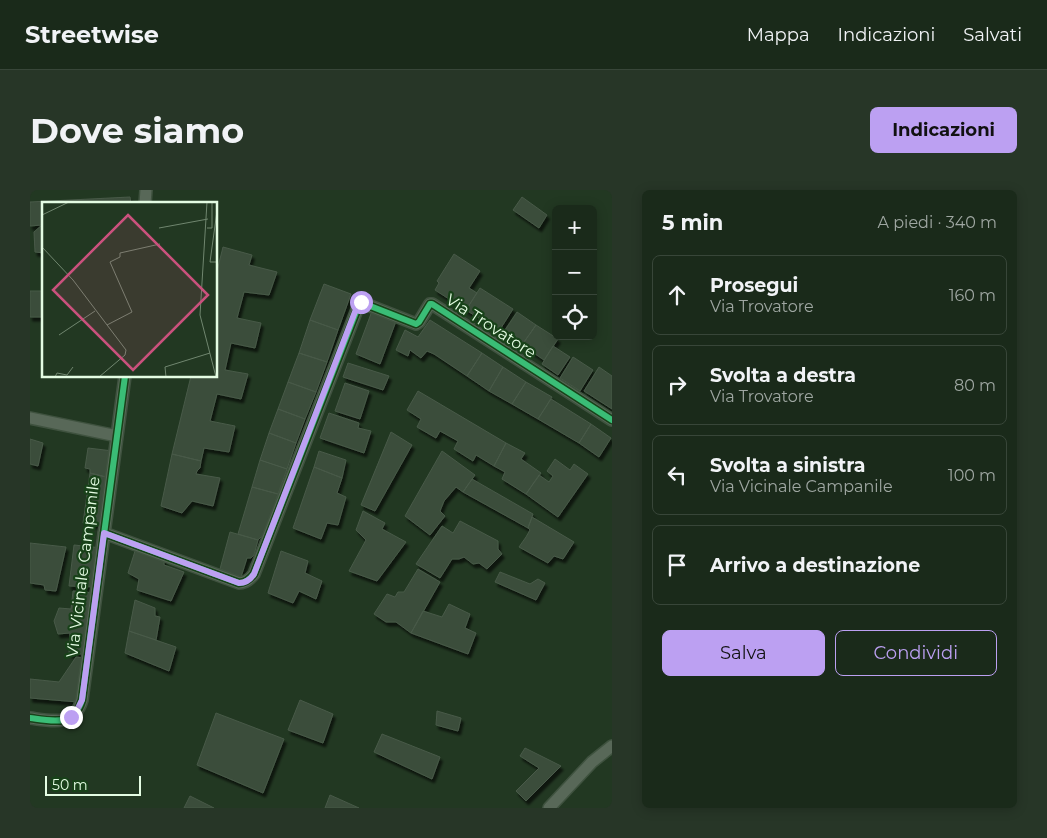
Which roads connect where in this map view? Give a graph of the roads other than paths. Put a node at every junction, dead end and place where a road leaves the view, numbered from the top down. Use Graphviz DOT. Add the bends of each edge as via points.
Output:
graph roads {
  1 [pos="125,378"];
  2 [pos="30,418"];
  3 [pos="612,420"];
  4 [pos="117,436"];
  5 [pos="104,533"];
  6 [pos="30,718"];
  7 [pos="612,746"];
  8 [pos="549,808"];
  1 -- 4 [label="street, Via Vicinale Campanile"];
  2 -- 4 [label="street"];
  3 -- 5 [label="street, Via Trovatore" via="431,304 416,324 360,302 250,579 239,583"];
  4 -- 5 [label="street, Via Vicinale Campanile"];
  5 -- 6 [label="street, Via Vicinale Campanile" via="80,706 65,720"];
  7 -- 8 [label="street" via="592,762"];
}
